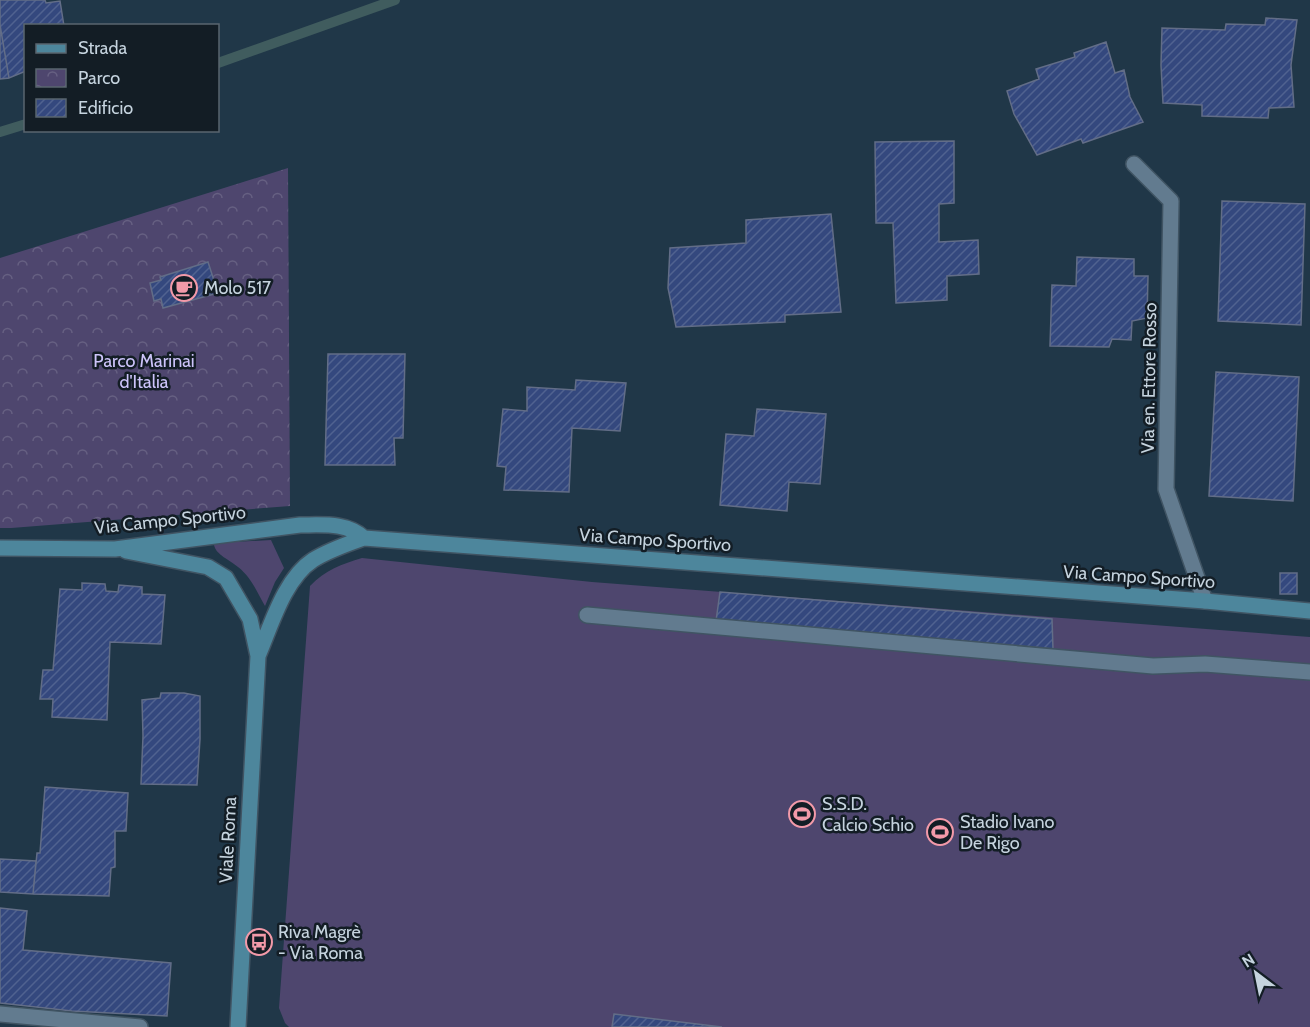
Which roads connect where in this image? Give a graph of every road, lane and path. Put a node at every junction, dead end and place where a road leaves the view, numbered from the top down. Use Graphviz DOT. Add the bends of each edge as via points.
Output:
graph roads {
  1 [pos="1134,164"];
  2 [pos="364,538"];
  3 [pos="0,548"];
  4 [pos="115,549"];
  5 [pos="1205,601"];
  6 [pos="1310,611"];
  7 [pos="587,615"];
  8 [pos="258,656"];
  9 [pos="1310,672"];
  10 [pos="0,1014"];
  11 [pos="140,1027"];
  12 [pos="238,1027"];
  1 -- 5 [label="street, Via en. Ettore Rosso" via="1171,201 1166,489"];
  2 -- 4 [label="street, Via Campo Sportivo" via="346,527 300,525"];
  2 -- 5 [label="street, Via Campo Sportivo"];
  2 -- 8 [label="street" via="312,561 299,574 285,593"];
  3 -- 4 [label="street, Via Campo Sportivo"];
  4 -- 8 [label="street" via="208,567 226,578 250,619"];
  5 -- 6 [label="street, Via Campo Sportivo"];
  7 -- 9 [label="street" via="1153,666 1204,664"];
  8 -- 12 [label="street, Viale Roma"];
  10 -- 11 [label="street"];
}
